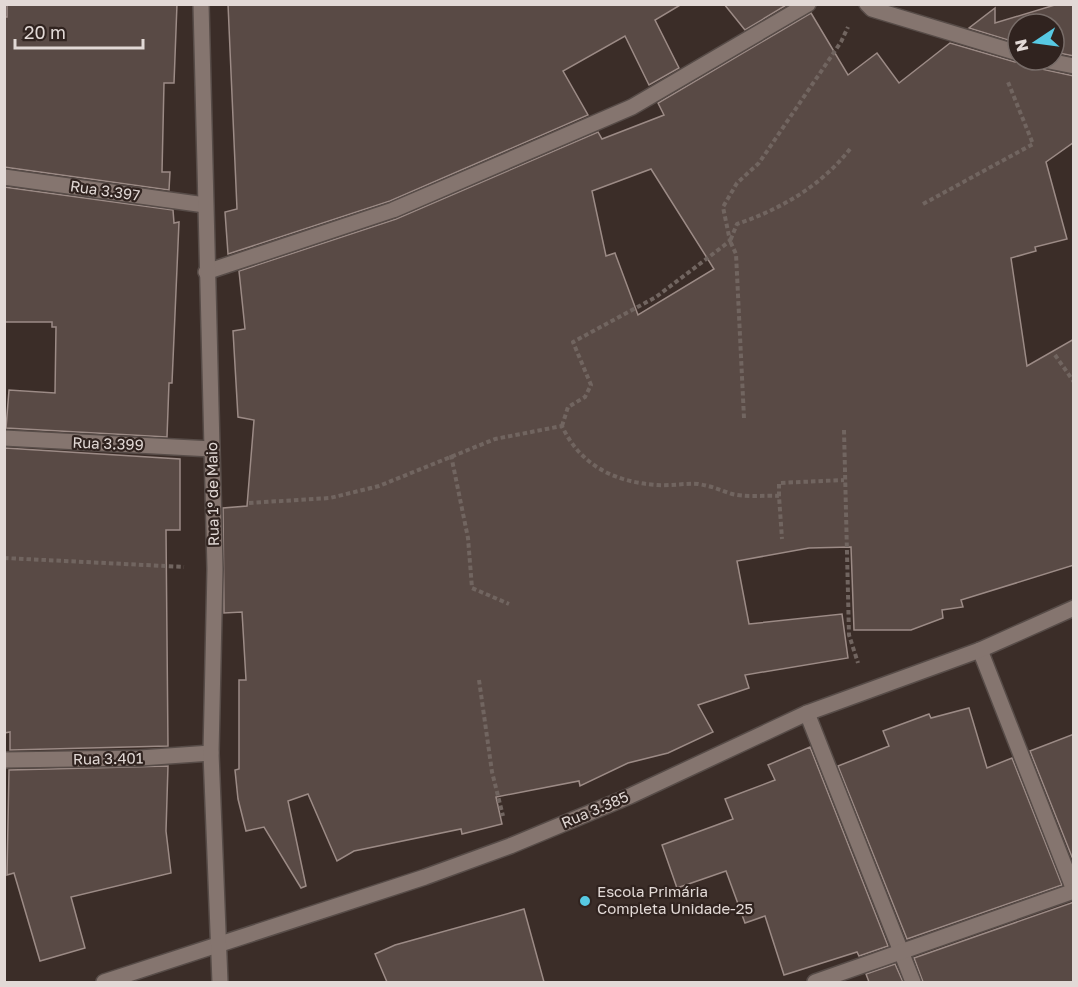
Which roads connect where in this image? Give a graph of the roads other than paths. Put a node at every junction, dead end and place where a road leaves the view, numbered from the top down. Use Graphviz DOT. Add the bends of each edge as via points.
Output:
graph roads {
  1 [pos="201,4"];
  2 [pos="808,4"];
  3 [pos="867,4"];
  4 [pos="1006,50"];
  5 [pos="4,177"];
  6 [pos="205,205"];
  7 [pos="206,272"];
  8 [pos="4,438"];
  9 [pos="212,448"];
  10 [pos="1074,608"];
  11 [pos="980,650"];
  12 [pos="807,713"];
  13 [pos="211,753"];
  14 [pos="4,760"];
  15 [pos="1074,891"];
  16 [pos="217,946"];
  17 [pos="900,952"];
  18 [pos="104,982"];
  19 [pos="220,982"];
  20 [pos="815,982"];
  21 [pos="913,982"];
  1 -- 6 [label="street, Rua 1º de Maio"];
  2 -- 7 [label="street" via="632,107 393,210"];
  3 -- 4 [label="street" via="872,9"];
  5 -- 6 [label="street, Rua 3.397"];
  6 -- 7 [label="street, Rua 1º de Maio"];
  7 -- 9 [label="street, Rua 1º de Maio"];
  8 -- 9 [label="street, Rua 3.399"];
  9 -- 13 [label="street, Rua 1º de Maio" via="215,569"];
  10 -- 11 [label="street, Rua 3.385"];
  11 -- 12 [label="street, Rua 3.385"];
  11 -- 15 [label="street"];
  12 -- 16 [label="street, Rua 3.385" via="630,796 510,846"];
  12 -- 17 [label="street"];
  13 -- 14 [label="street, Rua 3.401"];
  13 -- 16 [label="street, Rua 1º de Maio"];
  15 -- 17 [label="street"];
  16 -- 18 [label="street, Rua 3.385"];
  16 -- 19 [label="street, Rua 1º de Maio"];
  17 -- 20 [label="street"];
  17 -- 21 [label="street"];
}
